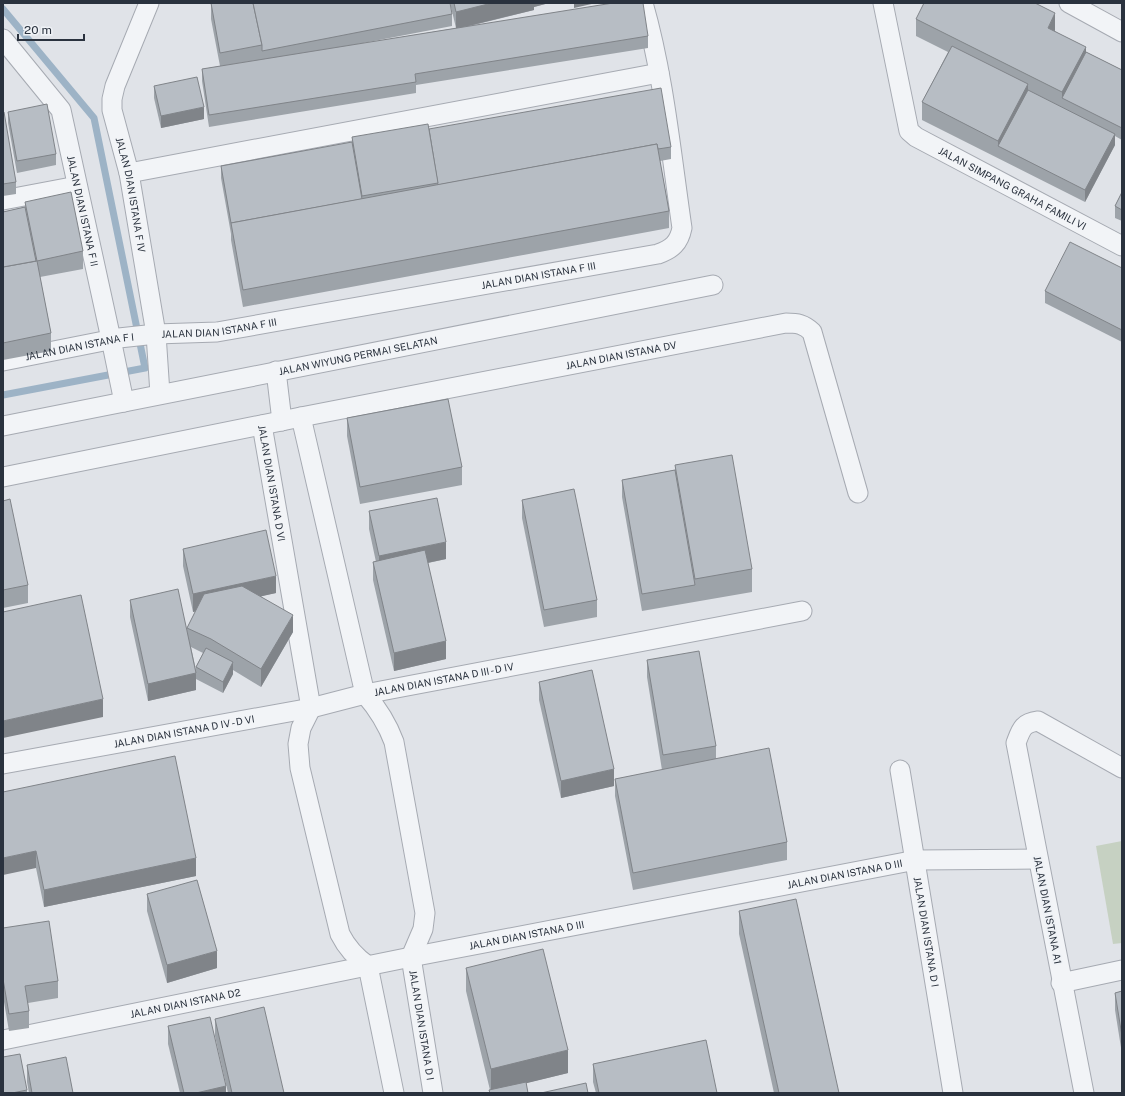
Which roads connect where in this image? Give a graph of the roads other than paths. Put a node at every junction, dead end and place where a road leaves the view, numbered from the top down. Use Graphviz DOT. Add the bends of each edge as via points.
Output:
graph roads {
  1 [pos="149,3"];
  2 [pos="642,3"];
  3 [pos="883,3"];
  4 [pos="1069,3"];
  5 [pos="1122,32"];
  6 [pos="3,39"];
  7 [pos="659,73"];
  8 [pos="129,173"];
  9 [pos="76,186"];
  10 [pos="3,200"];
  11 [pos="1122,246"];
  12 [pos="713,285"];
  13 [pos="153,334"];
  14 [pos="115,344"];
  15 [pos="3,361"];
  16 [pos="276,371"];
  17 [pos="160,394"];
  18 [pos="122,395"];
  19 [pos="301,417"];
  20 [pos="282,421"];
  21 [pos="262,425"];
  22 [pos="3,426"];
  23 [pos="3,477"];
  24 [pos="858,494"];
  25 [pos="802,611"];
  26 [pos="365,694"];
  27 [pos="311,708"];
  28 [pos="3,764"];
  29 [pos="1122,768"];
  30 [pos="900,770"];
  31 [pos="1038,859"];
  32 [pos="916,860"];
  33 [pos="411,957"];
  34 [pos="368,966"];
  35 [pos="1122,970"];
  36 [pos="1062,982"];
  37 [pos="3,1040"];
  38 [pos="394,1093"];
  39 [pos="434,1093"];
  40 [pos="953,1093"];
  41 [pos="1084,1093"];
  1 -- 8 [label="street, JALAN DIAN ISTANA F IV" via="112,99 112,110"];
  2 -- 7 [label="street, JALAN DIAN ISTANA F III"];
  3 -- 11 [label="street, JALAN SIMPANG GRAHA FAMILI VI" via="909,131"];
  4 -- 5 [label="street"];
  6 -- 9 [label="street, JALAN DIAN ISTANA F II" via="61,110"];
  7 -- 8 [label="street"];
  7 -- 13 [label="street, JALAN DIAN ISTANA F III" via="682,228 680,236 668,251 217,332"];
  8 -- 13 [label="street, JALAN DIAN ISTANA F IV"];
  9 -- 10 [label="street"];
  9 -- 14 [label="street, JALAN DIAN ISTANA F II"];
  12 -- 16 [label="street, JALAN WIYUNG PERMAI SELATAN"];
  13 -- 14 [label="street, JALAN DIAN ISTANA F I"];
  13 -- 17 [label="street, JALAN DIAN ISTANA F IV"];
  14 -- 15 [label="street, JALAN DIAN ISTANA F I"];
  14 -- 18 [label="street, JALAN DIAN ISTANA F II"];
  16 -- 17 [label="street, JALAN WIYUNG PERMAI SELATAN"];
  16 -- 20 [label="street"];
  17 -- 18 [label="street, JALAN WIYUNG PERMAI SELATAN"];
  18 -- 22 [label="street, JALAN WIYUNG PERMAI SELATAN"];
  19 -- 20 [label="street, JALAN DIAN ISTANA DV"];
  19 -- 24 [label="street, JALAN DIAN ISTANA DV" via="786,323 797,323 806,326 812,332"];
  19 -- 26 [label="street, JALAN DIAN ISTANA D III - D IV"];
  20 -- 21 [label="street, JALAN DIAN ISTANA DV"];
  21 -- 23 [label="street, JALAN DIAN ISTANA D VI"];
  21 -- 27 [label="street, JALAN DIAN ISTANA D VI"];
  25 -- 26 [label="street, JALAN DIAN ISTANA D III - D IV"];
  26 -- 27 [label="street, JALAN DIAN ISTANA D IV - D VI"];
  26 -- 33 [label="street" via="378,710 394,742 425,913 423,929"];
  27 -- 28 [label="street, JALAN DIAN ISTANA D IV - D VI"];
  27 -- 34 [label="street" via="301,728 298,744 300,768 340,934 347,947"];
  29 -- 31 [label="street, JALAN DIAN ISTANA A1" via="1038,721 1030,722 1022,728 1016,743"];
  30 -- 32 [label="street, JALAN DIAN ISTANA D I"];
  31 -- 32 [label="street, JALAN DIAN ISTANA D III"];
  31 -- 36 [label="street, JALAN DIAN ISTANA A1"];
  32 -- 33 [label="street, JALAN DIAN ISTANA D III"];
  32 -- 40 [label="street, JALAN DIAN ISTANA D I"];
  33 -- 34 [label="street, JALAN DIAN ISTANA D2"];
  33 -- 39 [label="street, JALAN DIAN ISTANA D I"];
  34 -- 37 [label="street, JALAN DIAN ISTANA D2"];
  34 -- 38 [label="street"];
  35 -- 36 [label="street"];
  36 -- 41 [label="street, JALAN DIAN ISTANA A1"];
}
